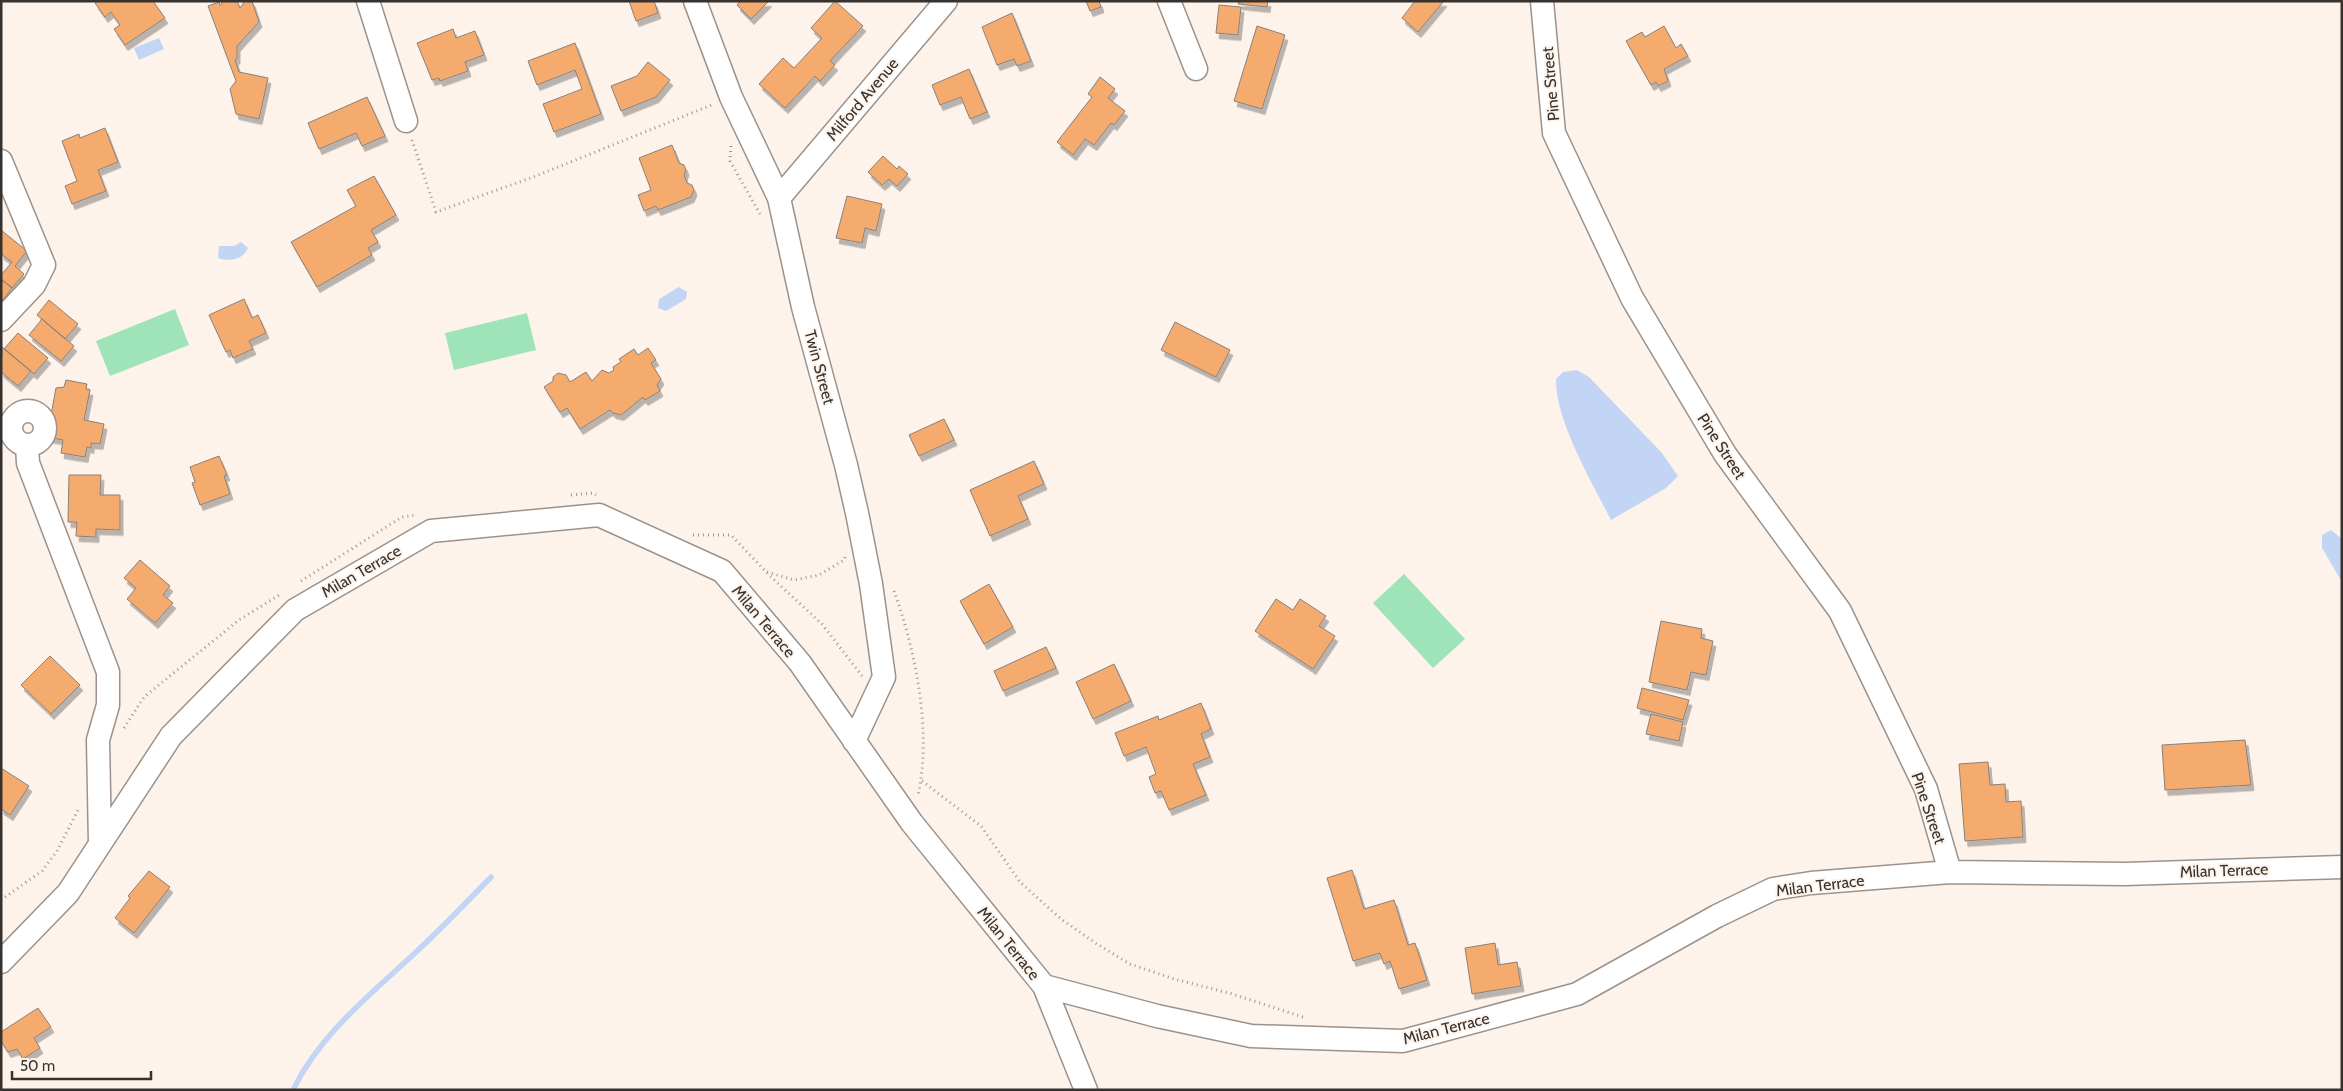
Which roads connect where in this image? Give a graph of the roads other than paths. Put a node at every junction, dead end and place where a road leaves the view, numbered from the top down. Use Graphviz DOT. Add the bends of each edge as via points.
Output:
graph roads {
  1 [pos="368,1"];
  2 [pos="695,1"];
  3 [pos="946,1"];
  4 [pos="1169,1"];
  5 [pos="1542,1"];
  6 [pos="1196,69"];
  7 [pos="406,121"];
  8 [pos="1,161"];
  9 [pos="779,198"];
  10 [pos="1,320"];
  11 [pos="27,445"];
  12 [pos="854,741"];
  13 [pos="100,844"];
  14 [pos="2342,866"];
  15 [pos="1950,872"];
  16 [pos="1,962"];
  17 [pos="1044,986"];
  18 [pos="1086,1090"];
  1 -- 7 [label="street"];
  2 -- 9 [label="street, Twin Street" via="731,97"];
  3 -- 9 [label="street, Milford Avenue"];
  4 -- 6 [label="street"];
  5 -- 15 [label="street, Pine Street" via="1554,133 1632,298 1725,454 1840,611 1926,789"];
  8 -- 10 [label="street" via="44,265 34,285"];
  9 -- 12 [label="street, Twin Street" via="803,307 861,533 884,678"];
  11 -- 13 [label="street" via="28,463 108,672 108,705 98,740"];
  12 -- 13 [label="street, Milan Terrace" via="800,663 722,570 599,515 431,531 294,610 171,736"];
  12 -- 17 [label="street, Milan Terrace" via="912,823"];
  13 -- 16 [label="street, Milan Terrace" via="68,893"];
  14 -- 15 [label="street, Milan Terrace" via="2124,874"];
  15 -- 17 [label="street, Milan Terrace" via="1773,889 1717,916 1577,994 1403,1041 1251,1036 1156,1016"];
  17 -- 18 [label="street"];
}
